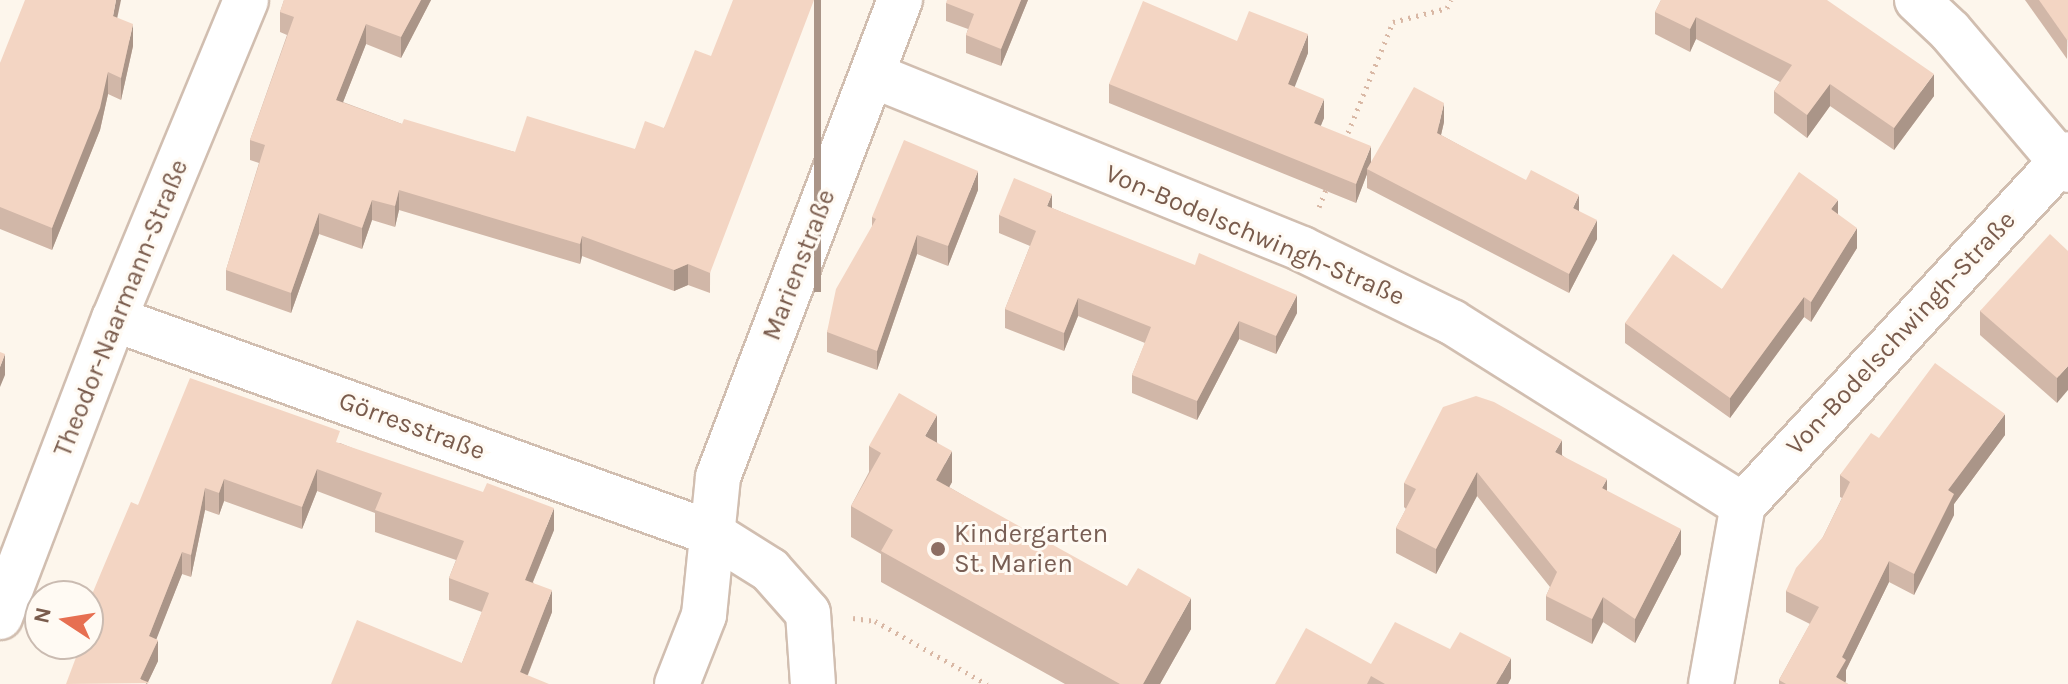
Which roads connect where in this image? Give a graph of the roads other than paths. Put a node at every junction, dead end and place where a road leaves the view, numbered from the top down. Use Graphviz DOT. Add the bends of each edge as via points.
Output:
graph roads {
  1 [pos="246,0"];
  2 [pos="900,0"];
  3 [pos="1917,0"];
  4 [pos="872,75"];
  5 [pos="2065,162"];
  6 [pos="114,319"];
  7 [pos="1743,505"];
  8 [pos="711,533"];
  9 [pos="12,553"];
  10 [pos="0,617"];
  11 [pos="677,684"];
  12 [pos="813,684"];
  13 [pos="1711,684"];
  1 -- 6 [label="street, Theodor-Naarmann-Straße"];
  2 -- 4 [label="street, Marienstraße"];
  3 -- 5 [label="street"];
  4 -- 7 [label="street, Von-Bodelschwingh-Straße" via="1302,249 1452,322"];
  4 -- 8 [label="street, Marienstraße" via="718,477"];
  5 -- 7 [label="street, Von-Bodelschwingh-Straße"];
  6 -- 8 [label="street, Görresstraße"];
  6 -- 9 [label="street, Theodor-Naarmann-Straße"];
  7 -- 13 [label="street"];
  8 -- 11 [label="street, Marienstraße" via="704,615"];
  8 -- 12 [label="street" via="770,570 808,613"];
  9 -- 10 [label="street, Theodor-Naarmann-Straße"];
}
